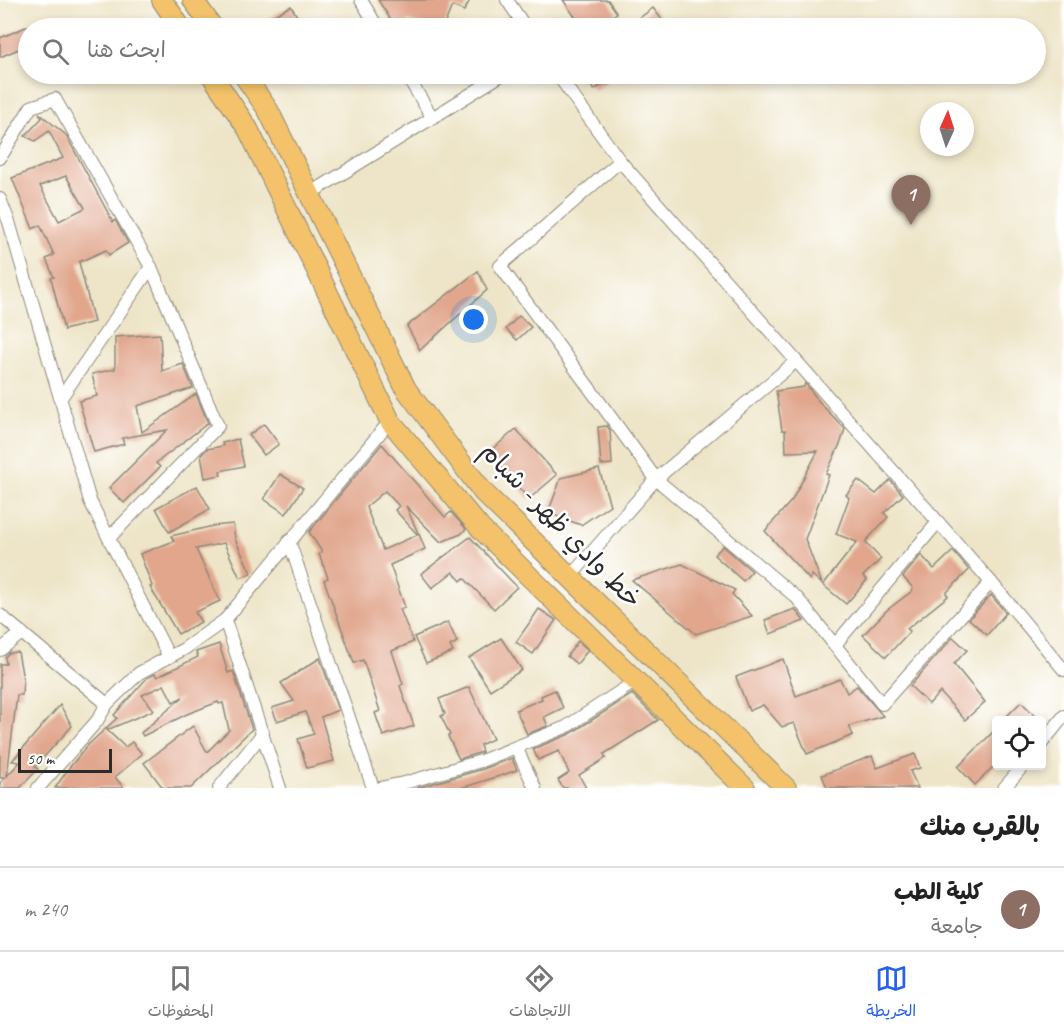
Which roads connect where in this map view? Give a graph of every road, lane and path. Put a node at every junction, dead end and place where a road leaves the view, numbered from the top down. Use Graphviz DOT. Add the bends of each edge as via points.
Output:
graph roads {
  1 [pos="162,0"];
  2 [pos="193,0"];
  3 [pos="361,0"];
  4 [pos="507,0"];
  5 [pos="174,18"];
  6 [pos="206,18"];
  7 [pos="372,18"];
  8 [pos="519,18"];
  9 [pos="218,84"];
  10 [pos="250,84"];
  11 [pos="412,84"];
  12 [pos="486,84"];
  13 [pos="564,84"];
  14 [pos="432,117"];
  15 [pos="0,158"];
  16 [pos="620,161"];
  17 [pos="310,193"];
  18 [pos="0,199"];
  19 [pos="151,267"];
  20 [pos="796,361"];
  21 [pos="60,399"];
  22 [pos="390,421"];
  23 [pos="656,479"];
  24 [pos="938,522"];
  25 [pos="109,538"];
  26 [pos="289,541"];
  27 [pos="570,577"];
  28 [pos="991,582"];
  29 [pos="0,615"];
  30 [pos="225,620"];
  31 [pos="22,633"];
  32 [pos="835,645"];
  33 [pos="0,650"];
  34 [pos="169,657"];
  35 [pos="1064,670"];
  36 [pos="636,681"];
  37 [pos="107,704"];
  38 [pos="1064,716"];
  39 [pos="263,733"];
  40 [pos="1046,737"];
  41 [pos="516,747"];
  42 [pos="1019,770"];
  43 [pos="408,785"];
  44 [pos="38,788"];
  45 [pos="219,788"];
  46 [pos="280,788"];
  47 [pos="373,788"];
  48 [pos="380,788"];
  49 [pos="535,788"];
  50 [pos="746,788"];
  51 [pos="786,788"];
  52 [pos="1004,788"];
  1 -- 5 [label="main road"];
  2 -- 6 [label="main road"];
  3 -- 7 [label="street"];
  4 -- 8 [label="street"];
  9 -- 22 [label="main road" via="248,129"];
  10 -- 17 [label="main road, خط وادي ظهر - شبام" via="268,110"];
  11 -- 14 [label="street"];
  12 -- 14 [label="street"];
  13 -- 16 [label="street"];
  14 -- 17 [label="street"];
  15 -- 19 [label="street" via="31,107 55,99"];
  16 -- 20 [label="street"];
  16 -- 23 [label="street" via="500,266"];
  17 -- 27 [label="main road, خط وادي ظهر - شبام" via="406,389 483,492"];
  18 -- 21 [label="street"];
  19 -- 21 [label="street"];
  19 -- 25 [label="street" via="218,426"];
  20 -- 23 [label="street"];
  20 -- 24 [label="street"];
  21 -- 25 [label="street" via="90,501"];
  22 -- 26 [label="street"];
  22 -- 36 [label="main road" via="481,529"];
  23 -- 27 [label="street"];
  23 -- 32 [label="street" via="797,597"];
  24 -- 28 [label="street"];
  24 -- 32 [label="street"];
  25 -- 34 [label="street"];
  26 -- 30 [label="street"];
  26 -- 47 [label="street"];
  27 -- 51 [label="main road, خط وادي ظهر - شبام"];
  28 -- 32 [label="street" via="882,704"];
  28 -- 35 [label="street"];
  29 -- 31 [label="street"];
  30 -- 34 [label="street"];
  30 -- 39 [label="street"];
  31 -- 33 [label="street"];
  31 -- 37 [label="street"];
  34 -- 37 [label="street" via="139,673"];
  36 -- 41 [label="street" via="566,727"];
  36 -- 50 [label="main road"];
  37 -- 44 [label="street" via="97,721"];
  38 -- 40 [label="street"];
  39 -- 45 [label="street"];
  39 -- 46 [label="street"];
  41 -- 43 [label="street"];
  41 -- 49 [label="street"];
  42 -- 52 [label="street"];
  43 -- 48 [label="street"];
}
